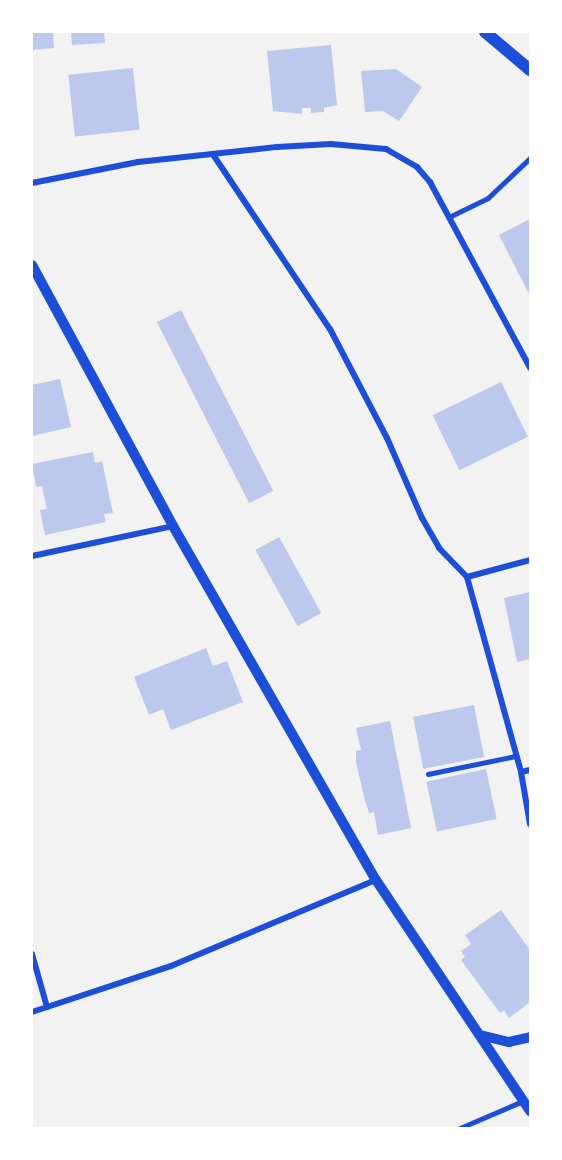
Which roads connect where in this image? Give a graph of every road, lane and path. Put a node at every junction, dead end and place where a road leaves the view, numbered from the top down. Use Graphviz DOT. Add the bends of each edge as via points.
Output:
graph roads {
  1 [pos="485,32"];
  2 [pos="531,70"];
  3 [pos="214,156"];
  4 [pos="531,158"];
  5 [pos="32,183"];
  6 [pos="449,217"];
  7 [pos="32,265"];
  8 [pos="531,368"];
  9 [pos="173,526"];
  10 [pos="32,556"];
  11 [pos="531,560"];
  12 [pos="467,577"];
  13 [pos="516,756"];
  14 [pos="531,770"];
  15 [pos="521,772"];
  16 [pos="428,774"];
  17 [pos="531,824"];
  18 [pos="376,880"];
  19 [pos="32,954"];
  20 [pos="46,1007"];
  21 [pos="32,1012"];
  22 [pos="480,1035"];
  23 [pos="531,1037"];
  24 [pos="523,1101"];
  25 [pos="531,1111"];
  26 [pos="460,1128"];
  1 -- 2 [label="main road"];
  3 -- 5 [label="street" via="138,162"];
  3 -- 6 [label="street" via="331,144 386,149 417,167"];
  3 -- 12 [label="street" via="330,329 434,538"];
  4 -- 6 [label="lane" via="488,198"];
  6 -- 8 [label="street"];
  7 -- 9 [label="street"];
  9 -- 10 [label="street"];
  9 -- 18 [label="street"];
  11 -- 12 [label="street"];
  12 -- 13 [label="street"];
  13 -- 15 [label="street"];
  13 -- 16 [label="lane"];
  14 -- 15 [label="street"];
  15 -- 17 [label="street"];
  18 -- 20 [label="street" via="171,966"];
  18 -- 22 [label="street"];
  19 -- 20 [label="street"];
  20 -- 21 [label="street"];
  22 -- 23 [label="street" via="509,1042"];
  22 -- 24 [label="street"];
  24 -- 25 [label="street"];
  24 -- 26 [label="lane"];
}
